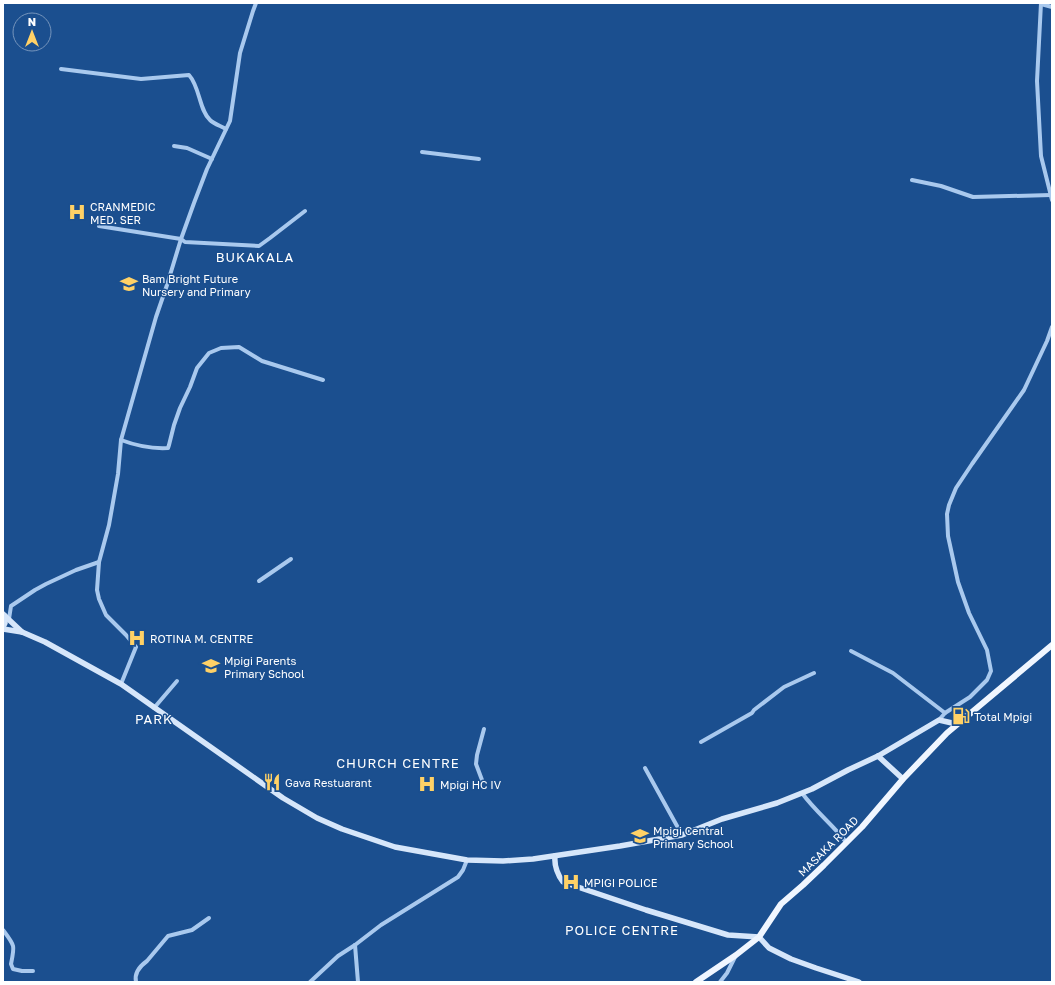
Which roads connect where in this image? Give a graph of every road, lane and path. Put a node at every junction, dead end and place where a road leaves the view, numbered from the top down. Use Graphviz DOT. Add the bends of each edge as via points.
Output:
graph roads {
  1 [pos="256,3"];
  2 [pos="1041,3"];
  3 [pos="1052,7"];
  4 [pos="61,69"];
  5 [pos="226,129"];
  6 [pos="174,146"];
  7 [pos="422,152"];
  8 [pos="212,159"];
  9 [pos="479,159"];
  10 [pos="912,180"];
  11 [pos="1051,195"];
  12 [pos="1052,200"];
  13 [pos="305,211"];
  14 [pos="99,226"];
  15 [pos="181,239"];
  16 [pos="1052,326"];
  17 [pos="324,380"];
  18 [pos="121,440"];
  19 [pos="291,559"];
  20 [pos="98,562"];
  21 [pos="259,581"];
  22 [pos="6,616"];
  23 [pos="3,628"];
  24 [pos="22,632"];
  25 [pos="1052,645"];
  26 [pos="851,651"];
  27 [pos="814,673"];
  28 [pos="177,681"];
  29 [pos="121,684"];
  30 [pos="154,708"];
  31 [pos="945,713"];
  32 [pos="966,715"];
  33 [pos="939,720"];
  34 [pos="484,729"];
  35 [pos="701,742"];
  36 [pos="878,756"];
  37 [pos="645,768"];
  38 [pos="903,779"];
  39 [pos="482,780"];
  40 [pos="802,793"];
  41 [pos="682,835"];
  42 [pos="846,842"];
  43 [pos="555,856"];
  44 [pos="467,860"];
  45 [pos="209,918"];
  46 [pos="3,930"];
  47 [pos="759,937"];
  48 [pos="355,945"];
  49 [pos="736,955"];
  50 [pos="33,971"];
  51 [pos="136,982"];
  52 [pos="310,982"];
  53 [pos="358,982"];
  54 [pos="696,982"];
  55 [pos="720,982"];
  56 [pos="859,982"];
  1 -- 5 [label="street" via="240,53 230,121"];
  2 -- 3 [label="street"];
  2 -- 11 [label="street" via="1037,81 1041,156"];
  4 -- 5 [label="street" via="141,79 189,75 210,121"];
  5 -- 8 [label="street"];
  6 -- 8 [label="street" via="187,148"];
  7 -- 9 [label="street"];
  8 -- 15 [label="street"];
  10 -- 11 [label="street" via="973,197"];
  11 -- 12 [label="street"];
  13 -- 15 [label="street" via="259,246 185,242"];
  14 -- 15 [label="street"];
  15 -- 18 [label="street"];
  16 -- 31 [label="street" via="1024,390 960,482 948,510 948,536 958,582 986,650 991,671 987,680 970,697"];
  17 -- 18 [label="street" via="262,361 239,347 221,348 209,353 197,368 180,408 168,448 143,447"];
  18 -- 20 [label="street" via="109,525"];
  19 -- 21 [label="street"];
  20 -- 22 [label="street" via="35,590 11,606"];
  20 -- 29 [label="street" via="97,590 106,615 136,647"];
  22 -- 23 [label="main road"];
  22 -- 24 [label="main road"];
  23 -- 24 [label="main road"];
  24 -- 29 [label="main road"];
  25 -- 32 [label="main road, MASAKA ROAD"];
  26 -- 31 [label="street" via="893,673"];
  27 -- 35 [label="street" via="784,687 752,714"];
  28 -- 30 [label="street"];
  29 -- 30 [label="main road"];
  30 -- 44 [label="main road" via="283,798 317,818 395,847"];
  31 -- 33 [label="street"];
  32 -- 33 [label="main road" via="952,723"];
  32 -- 38 [label="main road, MASAKA ROAD"];
  33 -- 36 [label="main road"];
  34 -- 39 [label="street" via="476,764"];
  36 -- 38 [label="main road"];
  36 -- 40 [label="main road"];
  37 -- 41 [label="street"];
  38 -- 42 [label="main road, MASAKA ROAD"];
  40 -- 41 [label="main road"];
  40 -- 42 [label="street"];
  41 -- 43 [label="main road"];
  42 -- 47 [label="main road, MASAKA ROAD" via="781,904"];
  43 -- 44 [label="main road" via="503,861"];
  43 -- 47 [label="main road" via="556,870 563,882 728,935"];
  44 -- 48 [label="street" via="458,877 380,925"];
  45 -- 51 [label="street" via="192,930 168,936 138,971"];
  46 -- 50 [label="street" via="13,943 13,969"];
  47 -- 49 [label="main road, MASAKA ROAD"];
  47 -- 56 [label="main road" via="769,948 791,959"];
  48 -- 52 [label="street" via="338,956"];
  48 -- 53 [label="street"];
  49 -- 54 [label="main road, MASAKA ROAD"];
  49 -- 55 [label="street"];
}
